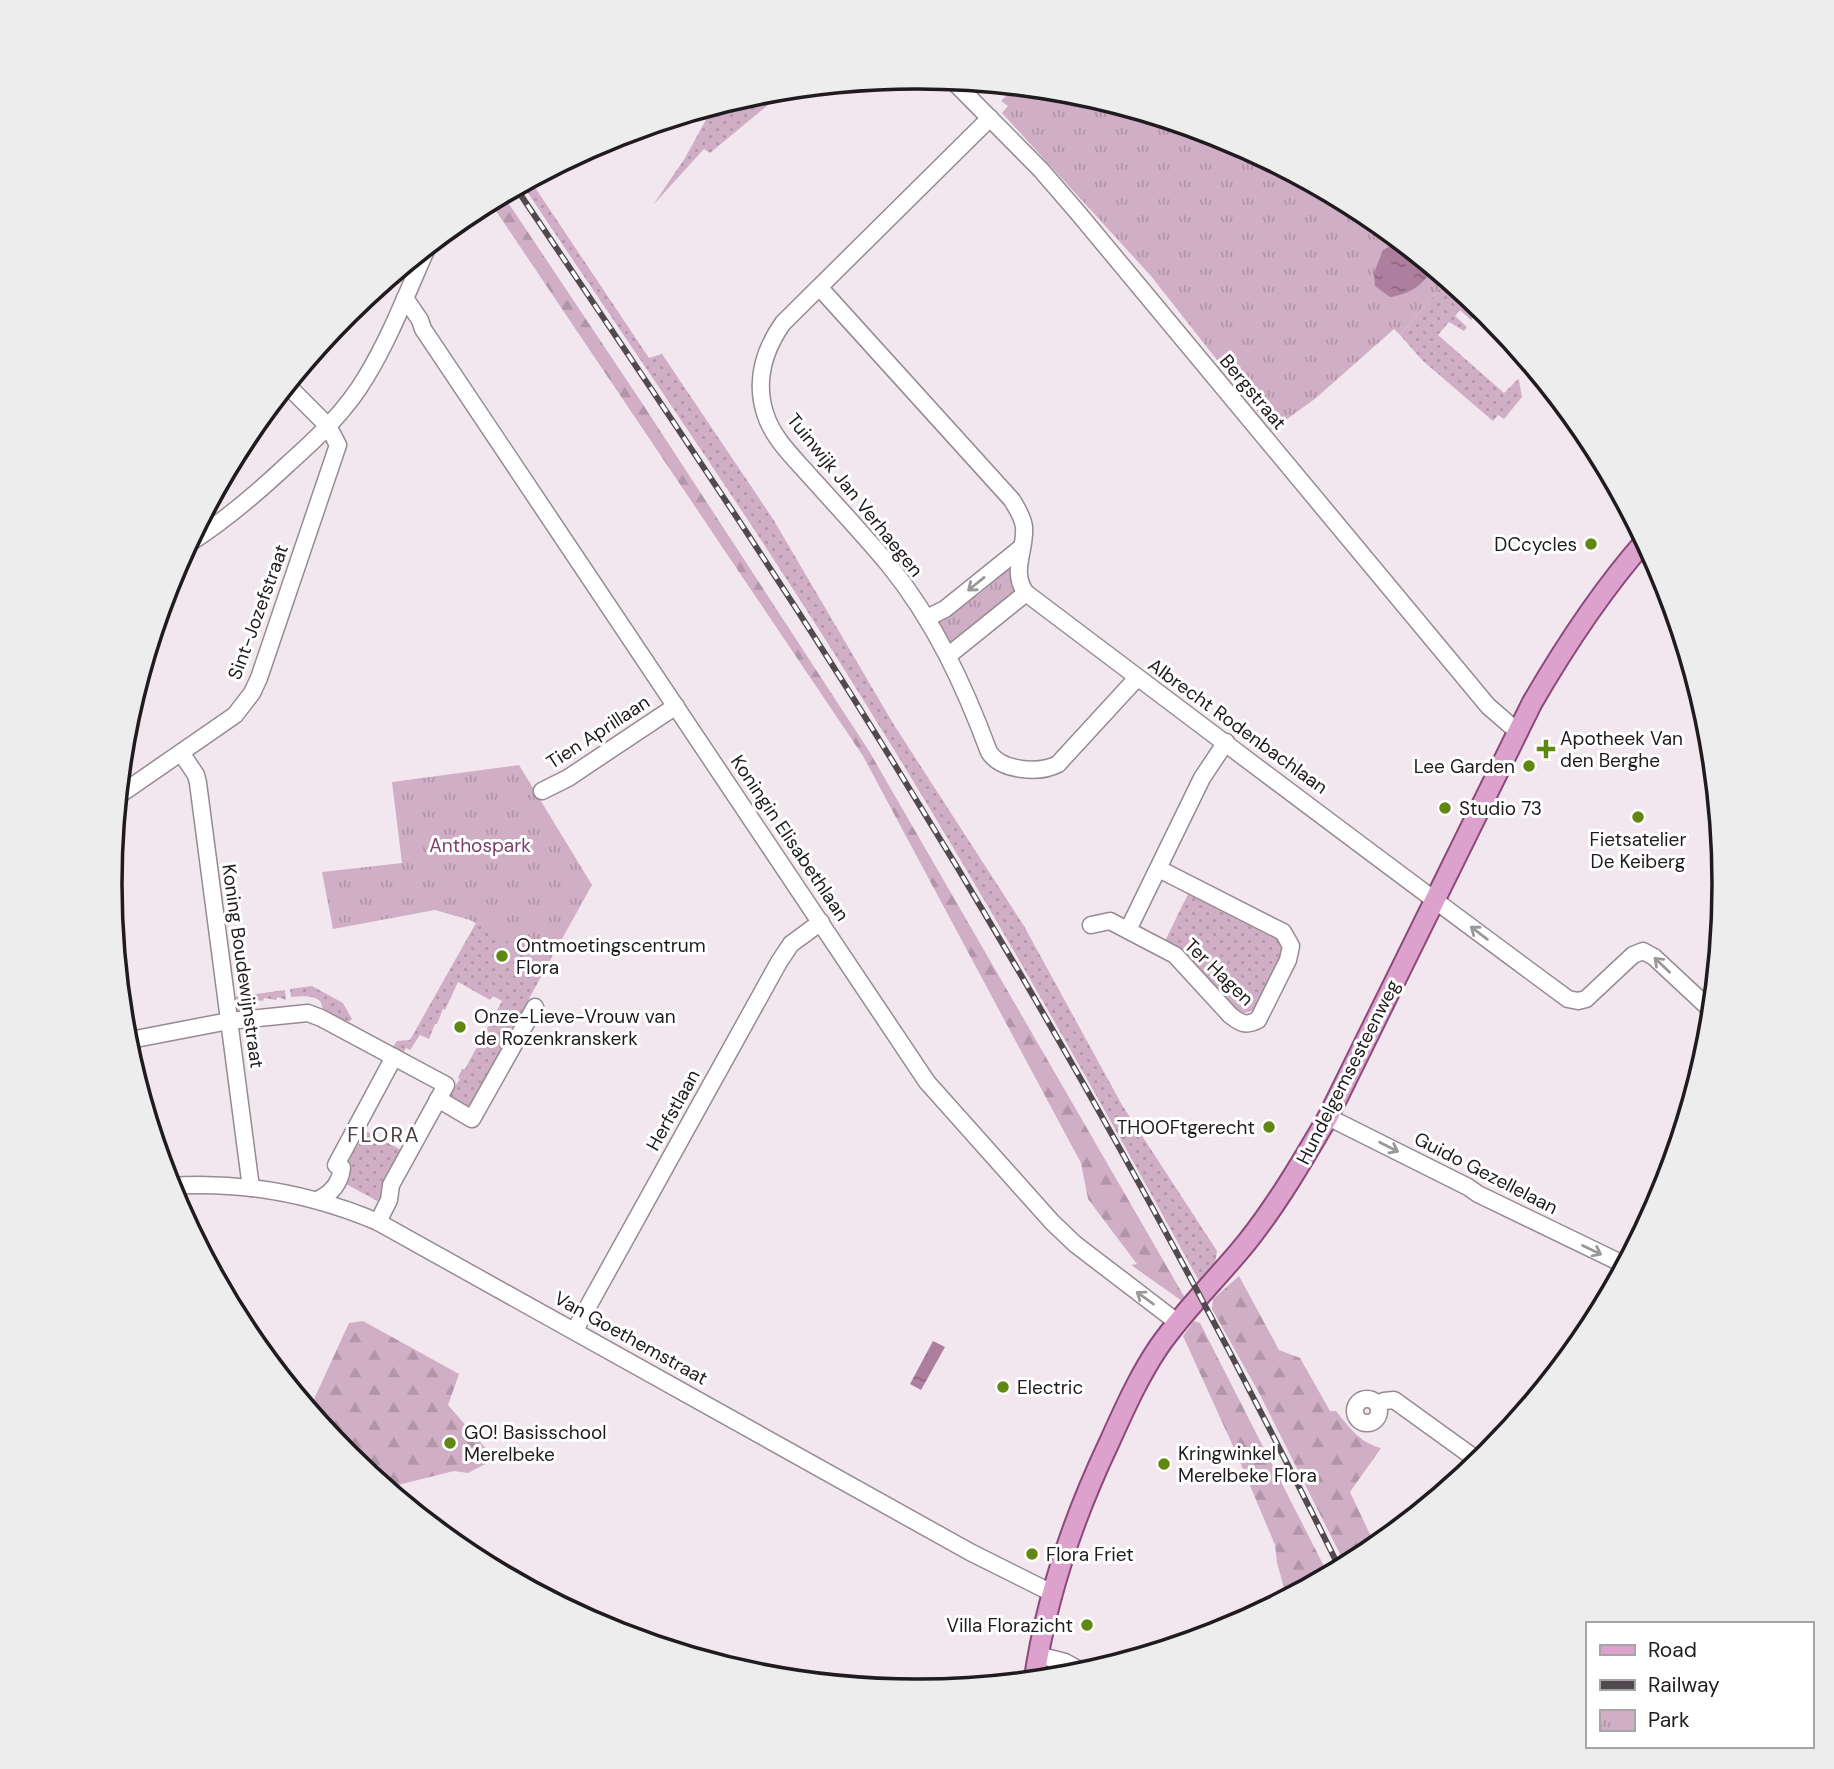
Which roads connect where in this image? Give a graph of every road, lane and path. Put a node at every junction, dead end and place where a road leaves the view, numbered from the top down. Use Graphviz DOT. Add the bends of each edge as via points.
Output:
graph roads {
  1 [pos="964,91"];
  2 [pos="990,118"];
  3 [pos="420,265"];
  4 [pos="820,288"];
  5 [pos="405,298"];
  6 [pos="395,319"];
  7 [pos="423,329"];
  8 [pos="293,391"];
  9 [pos="328,426"];
  10 [pos="203,534"];
  11 [pos="1022,547"];
  12 [pos="1637,549"];
  13 [pos="1022,589"];
  14 [pos="927,618"];
  15 [pos="948,655"];
  16 [pos="1137,678"];
  17 [pos="676,706"];
  18 [pos="1518,732"];
  19 [pos="1226,742"];
  20 [pos="182,754"];
  21 [pos="128,789"];
  22 [pos="542,791"];
  23 [pos="1159,869"];
  24 [pos="1433,901"];
  25 [pos="821,922"];
  26 [pos="1091,925"];
  27 [pos="1128,930"];
  28 [pos="1703,1002"];
  29 [pos="535,1007"];
  30 [pos="229,1021"];
  31 [pos="137,1039"];
  32 [pos="390,1055"];
  33 [pos="438,1099"];
  34 [pos="1328,1117"];
  35 [pos="181,1186"];
  36 [pos="251,1188"];
  37 [pos="317,1200"];
  38 [pos="378,1222"];
  39 [pos="1617,1261"];
  40 [pos="1177,1322"];
  41 [pos="575,1330"];
  42 [pos="1378,1405"];
  43 [pos="1470,1455"];
  44 [pos="1052,1593"];
  45 [pos="1038,1655"];
  46 [pos="1069,1664"];
  47 [pos="1036,1670"];
  1 -- 2 [label="street, Bergstraat"];
  2 -- 4 [label="street, Tuinwijk Jan Verhaegen"];
  2 -- 18 [label="street, Bergstraat" via="1079,214 1488,706"];
  3 -- 5 [label="street"];
  4 -- 11 [label="street" via="1012,500 1024,525"];
  4 -- 14 [label="street, Tuinwijk Jan Verhaegen" via="771,341 761,379 765,415 782,445 889,565"];
  5 -- 6 [label="street"];
  5 -- 7 [label="street, Koningin Elisabethlaan"];
  6 -- 7 [label="street"];
  6 -- 9 [label="street" via="366,378"];
  7 -- 17 [label="street, Koningin Elisabethlaan"];
  8 -- 9 [label="street"];
  9 -- 10 [label="street" via="252,498"];
  9 -- 20 [label="street, Sint-Jozefstraat" via="337,452 259,678 235,715"];
  11 -- 13 [label="street"];
  11 -- 14 [label="street, one-way" via="945,609"];
  12 -- 18 [label="main road, Hundelgemsesteenweg" via="1570,640"];
  13 -- 15 [label="street"];
  13 -- 16 [label="street, Albrecht Rodenbachlaan"];
  14 -- 15 [label="street, Tuinwijk Jan Verhaegen"];
  15 -- 16 [label="street, Tuinwijk Jan Verhaegen" via="994,760 1040,770 1058,764"];
  16 -- 19 [label="street, Albrecht Rodenbachlaan"];
  17 -- 22 [label="street, Tien Aprillaan"];
  17 -- 25 [label="street, Koningin Elisabethlaan"];
  18 -- 24 [label="main road, Hundelgemsesteenweg"];
  19 -- 23 [label="street" via="1202,778"];
  19 -- 24 [label="street, Albrecht Rodenbachlaan"];
  20 -- 21 [label="street, Sint-Jozefstraat"];
  20 -- 30 [label="street, Koning Boudewijnstraat" via="198,783"];
  23 -- 27 [label="street"];
  23 -- 27 [label="street, Ter Hagen" via="1283,932 1291,946 1288,960 1258,1020 1241,1024 1175,955"];
  28 -- 24 [label="street, Albrecht Rodenbachlaan, one-way" via="1643,951 1633,954 1586,999 1568,999"];
  24 -- 34 [label="main road, Hundelgemsesteenweg"];
  40 -- 25 [label="street, Koningin Elisabethlaan, one-way" via="1082,1251 927,1082"];
  25 -- 41 [label="street, Herfstlaan" via="791,944 779,962"];
  26 -- 27 [label="street, Ter Hagen" via="1110,921"];
  29 -- 33 [label="street" via="472,1119"];
  30 -- 31 [label="street"];
  30 -- 32 [label="street" via="308,1013"];
  30 -- 36 [label="street, Koning Boudewijnstraat"];
  32 -- 33 [label="street" via="446,1085"];
  32 -- 37 [label="street" via="338,1160 336,1165 342,1171 334,1188"];
  33 -- 38 [label="street" via="391,1185"];
  34 -- 39 [label="street, Guido Gezellelaan, one-way"];
  34 -- 40 [label="main road, Hundelgemsesteenweg" via="1264,1220"];
  35 -- 36 [label="street, Van Goethemstraat"];
  36 -- 37 [label="street, Van Goethemstraat"];
  37 -- 38 [label="street, Van Goethemstraat"];
  38 -- 41 [label="street, Van Goethemstraat"];
  40 -- 44 [label="main road, Hundelgemsesteenweg" via="1128,1400 1082,1504"];
  41 -- 44 [label="street, Van Goethemstraat" via="970,1552"];
  42 -- 43 [label="street" via="1394,1400"];
  44 -- 45 [label="main road, Hundelgemsesteenweg"];
  45 -- 46 [label="street"];
  45 -- 47 [label="main road, Hundelgemsesteenweg"];
}
